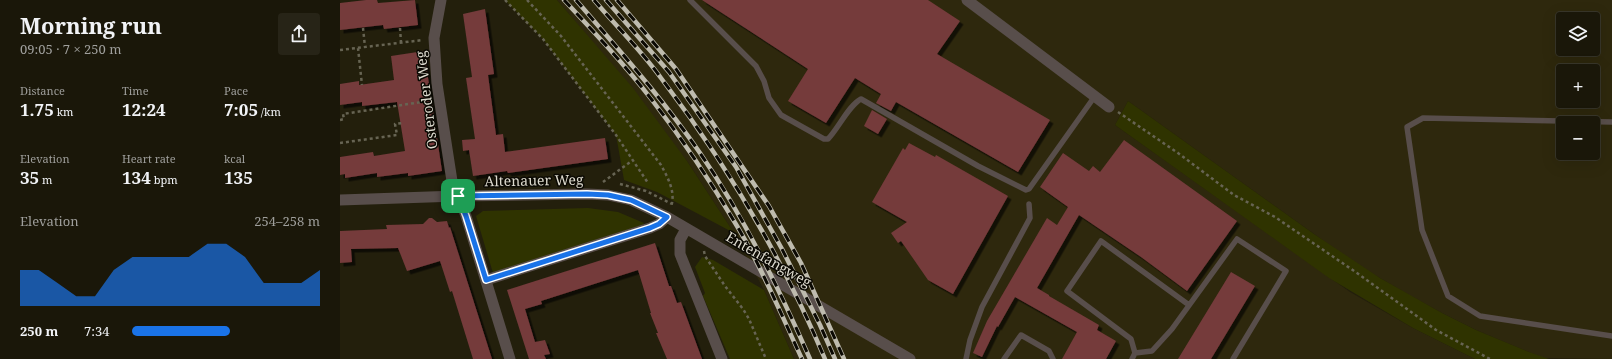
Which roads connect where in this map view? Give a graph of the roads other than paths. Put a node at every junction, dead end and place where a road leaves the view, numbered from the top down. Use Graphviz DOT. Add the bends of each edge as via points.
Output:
graph roads {
  1 [pos="441,0"];
  2 [pos="690,0"];
  3 [pos="967,0"];
  4 [pos="1095,96"];
  5 [pos="1109,107"];
  6 [pos="1612,122"];
  7 [pos="608,195"];
  8 [pos="458,196"];
  9 [pos="340,200"];
  10 [pos="1029,204"];
  11 [pos="667,217"];
  12 [pos="686,229"];
  13 [pos="486,280"];
  14 [pos="1189,305"];
  15 [pos="1612,336"];
  16 [pos="1135,353"];
  17 [pos="510,359"];
  18 [pos="722,359"];
  19 [pos="910,359"];
  20 [pos="966,359"];
  21 [pos="1004,359"];
  22 [pos="1053,359"];
  23 [pos="1132,359"];
  24 [pos="1233,359"];
  1 -- 8 [label="street, Osteroder Weg" via="434,38 439,99 452,182"];
  2 -- 4 [label="lane" via="756,66 769,98 781,115 824,140 835,132 861,99 978,166 1026,190"];
  3 -- 4 [label="street"];
  4 -- 5 [label="street"];
  6 -- 15 [label="lane" via="1423,118 1407,127 1422,230 1448,296 1480,316"];
  7 -- 8 [label="street, Altenauer Weg"];
  7 -- 11 [label="street, Entenfangweg" via="631,200"];
  8 -- 9 [label="street, Altenauer Weg"];
  8 -- 13 [label="street, Osteroder Weg"];
  10 -- 20 [label="lane" via="1030,218 982,307"];
  11 -- 12 [label="street, Entenfangweg"];
  11 -- 13 [label="street" via="650,228"];
  12 -- 18 [label="street" via="680,240 680,254"];
  12 -- 19 [label="street, Entenfangweg"];
  13 -- 17 [label="street, Osteroder Weg"];
  14 -- 16 [label="lane" via="1152,351"];
  14 -- 16 [label="lane" via="1101,241 1067,291 1131,340"];
  14 -- 24 [label="lane" via="1236,239 1286,271"];
  16 -- 23 [label="lane"];
  21 -- 22 [label="lane" via="1021,335 1048,352"];
}
